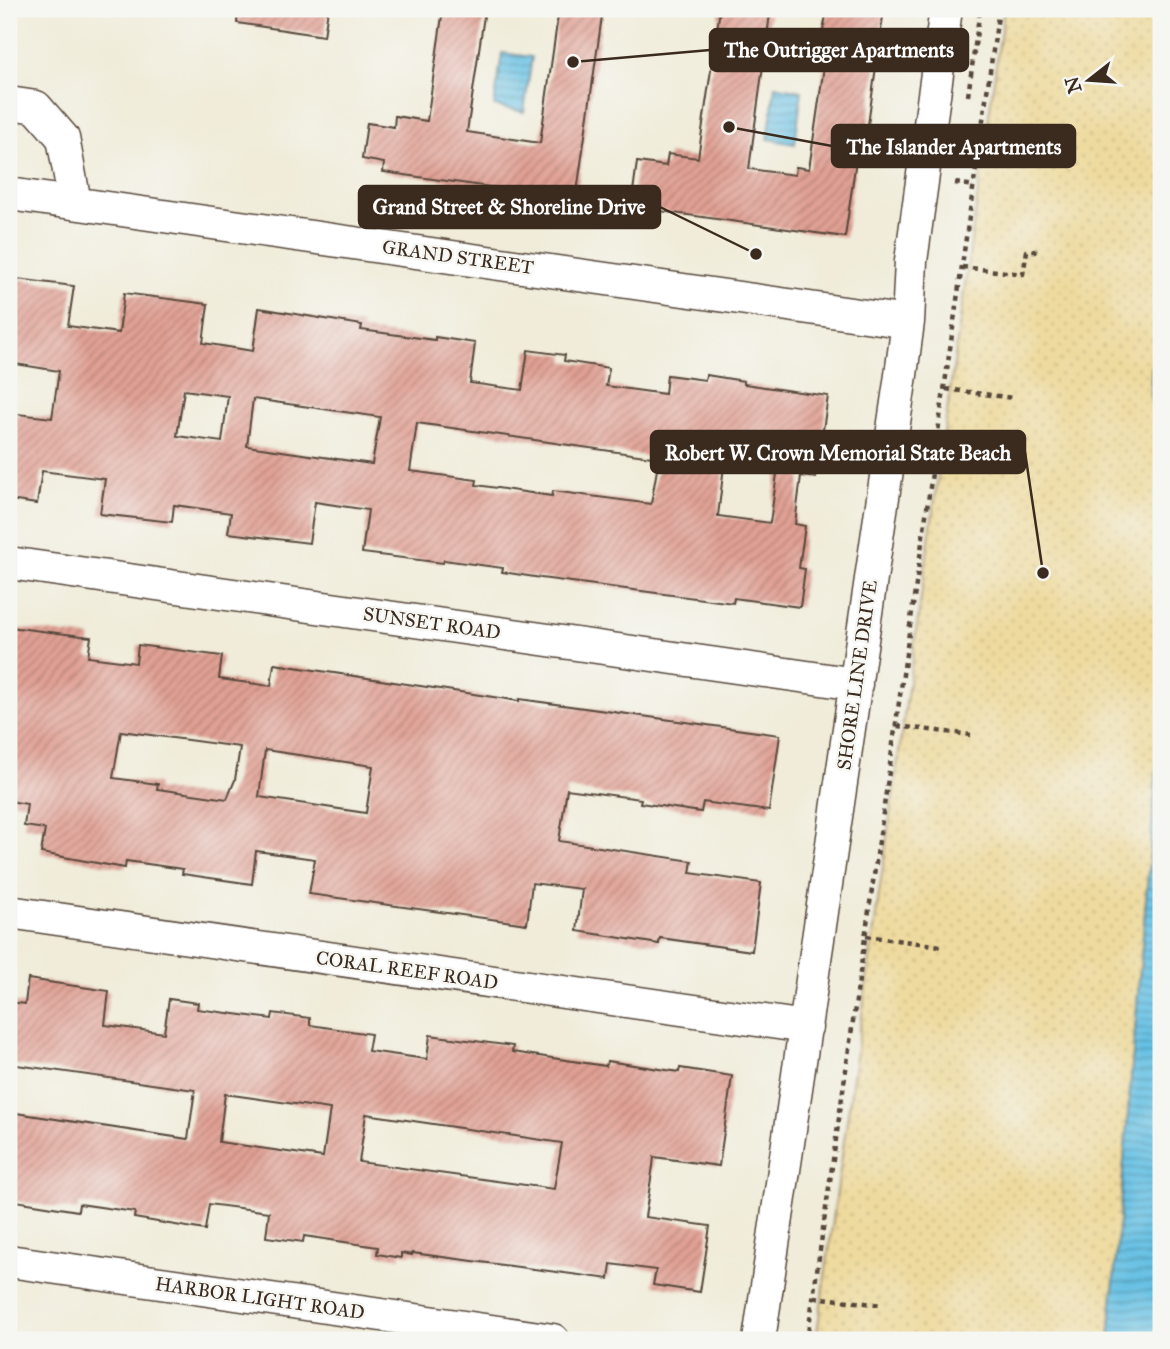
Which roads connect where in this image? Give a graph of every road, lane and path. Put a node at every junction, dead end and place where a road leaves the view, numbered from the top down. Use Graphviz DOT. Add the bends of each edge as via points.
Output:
graph roads {
  1 [pos="946,9"];
  2 [pos="999,9"];
  3 [pos="9,103"];
  4 [pos="955,183"];
  5 [pos="974,186"];
  6 [pos="9,194"];
  7 [pos="75,203"];
  8 [pos="1039,251"];
  9 [pos="962,267"];
  10 [pos="908,321"];
  11 [pos="946,389"];
  12 [pos="1013,398"];
  13 [pos="9,563"];
  14 [pos="856,684"];
  15 [pos="897,726"];
  16 [pos="971,735"];
  17 [pos="9,912"];
  18 [pos="866,936"];
  19 [pos="941,946"];
  20 [pos="806,1027"];
  21 [pos="9,1261"];
  22 [pos="814,1297"];
  23 [pos="883,1305"];
  24 [pos="807,1339"];
  25 [pos="553,1340"];
  26 [pos="759,1340"];
  27 [pos="818,1340"];
  1 -- 10 [label="street, SHORE LINE DRIVE" via="911,261"];
  2 -- 5 [label="path"];
  3 -- 7 [label="street" via="36,107 63,138"];
  4 -- 5 [label="path"];
  5 -- 9 [label="path"];
  6 -- 7 [label="street, GRAND STREET"];
  7 -- 10 [label="street, GRAND STREET"];
  8 -- 9 [label="path" via="1027,251 1023,274"];
  9 -- 11 [label="path"];
  10 -- 14 [label="street, SHORE LINE DRIVE"];
  11 -- 12 [label="path"];
  11 -- 15 [label="path"];
  13 -- 14 [label="street, SUNSET ROAD"];
  14 -- 20 [label="street, SHORE LINE DRIVE"];
  15 -- 16 [label="path"];
  15 -- 18 [label="path"];
  17 -- 20 [label="street, CORAL REEF ROAD"];
  18 -- 19 [label="path"];
  18 -- 22 [label="path"];
  20 -- 26 [label="street, SHORE LINE DRIVE"];
  21 -- 25 [label="street, HARBOR LIGHT ROAD"];
  22 -- 23 [label="path"];
  22 -- 24 [label="path"];
  24 -- 27 [label="path"];
}
